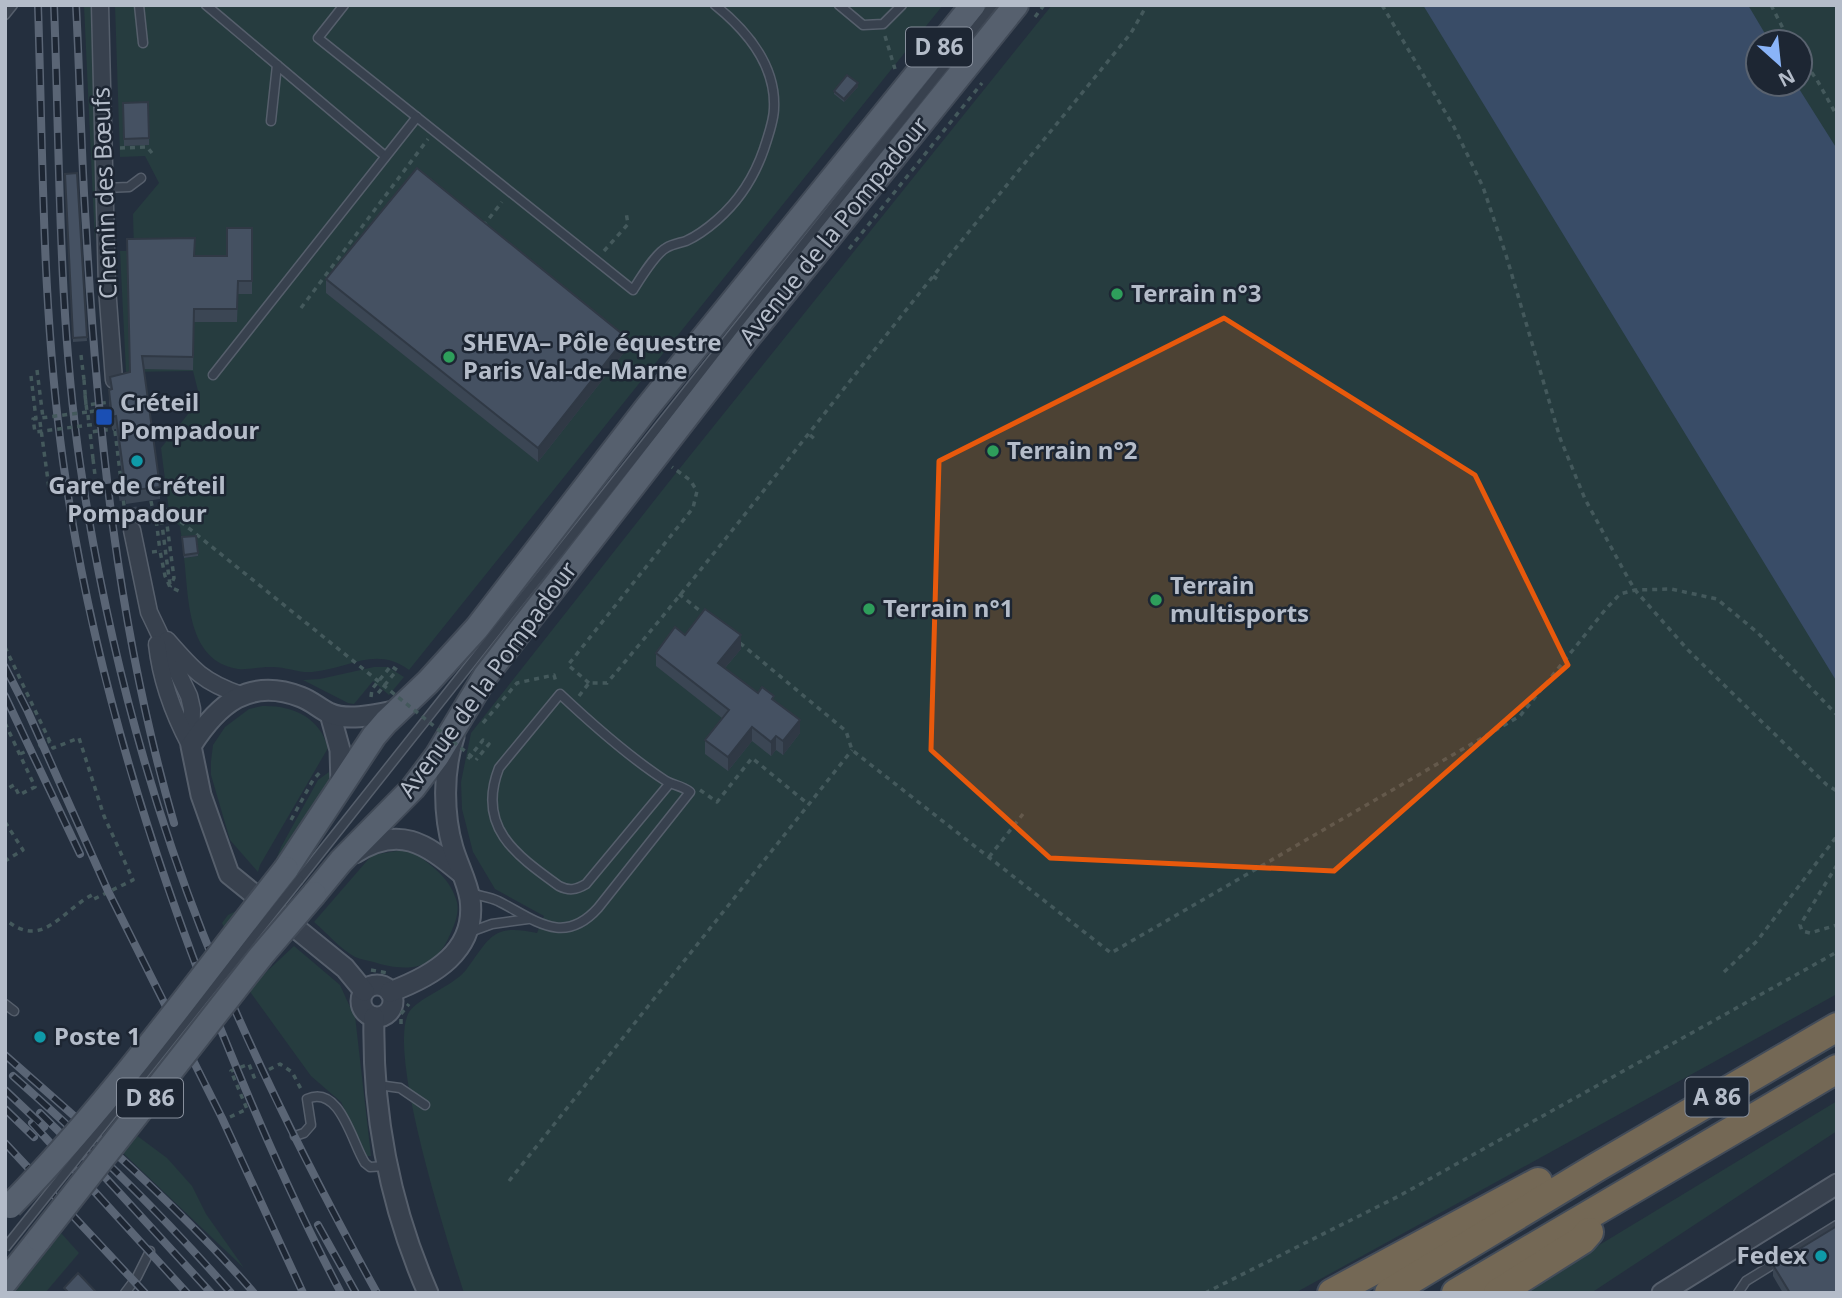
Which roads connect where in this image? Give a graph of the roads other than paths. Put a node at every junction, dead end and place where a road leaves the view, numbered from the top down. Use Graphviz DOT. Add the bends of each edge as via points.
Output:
graph roads {
  1 [pos="13,5"];
  2 [pos="100,5"];
  3 [pos="139,5"];
  4 [pos="206,5"];
  5 [pos="344,5"];
  6 [pos="715,5"];
  7 [pos="839,5"];
  8 [pos="902,5"];
  9 [pos="973,5"];
  10 [pos="993,5"];
  11 [pos="5,15"];
  12 [pos="1021,16"];
  13 [pos="142,43"];
  14 [pos="277,65"];
  15 [pos="417,117"];
  16 [pos="271,121"];
  17 [pos="385,156"];
  18 [pos="141,178"];
  19 [pos="105,188"];
  20 [pos="213,375"];
  21 [pos="114,380"];
  22 [pos="132,530"];
  23 [pos="156,628"];
  24 [pos="241,695"];
  25 [pos="398,710"];
  26 [pos="330,714"];
  27 [pos="470,722"];
  28 [pos="191,746"];
  29 [pos="332,776"];
  30 [pos="670,783"];
  31 [pos="341,861"];
  32 [pos="299,881"];
  33 [pos="465,883"];
  34 [pos="528,919"];
  35 [pos="465,934"];
  36 [pos="364,991"];
  37 [pos="390,992"];
  38 [pos="5,1004"];
  39 [pos="15,1011"];
  40 [pos="374,1017"];
  41 [pos="1837,1027"];
  42 [pos="1837,1069"];
  43 [pos="374,1084"];
  44 [pos="425,1105"];
  45 [pos="295,1136"];
  46 [pos="386,1166"];
  47 [pos="1597,1167"];
  48 [pos="1837,1184"];
  49 [pos="1617,1198"];
  50 [pos="8,1209"];
  51 [pos="1837,1225"];
  52 [pos="5,1248"];
  53 [pos="150,1251"];
  54 [pos="5,1282"];
  55 [pos="1672,1290"];
  56 [pos="125,1293"];
  57 [pos="428,1293"];
  58 [pos="1332,1293"];
  59 [pos="1389,1293"];
  60 [pos="1456,1293"];
  61 [pos="1498,1293"];
  62 [pos="1738,1293"];
  1 -- 11 [label="lane"];
  2 -- 19 [label="street, Chemin des Bœufs"];
  3 -- 13 [label="lane"];
  4 -- 14 [label="lane"];
  5 -- 15 [label="lane" via="318,38"];
  6 -- 15 [label="lane" via="737,22 754,44 774,89 774,111 758,167 744,193 717,221 689,240 664,248 632,290"];
  7 -- 8 [label="lane" via="863,24 883,24"];
  9 -- 25 [label="main road, Avenue de la Pompadour / D 86" via="646,409 477,628"];
  10 -- 32 [label="lane, Avenue de la Pompadour"];
  12 -- 27 [label="main road, Avenue de la Pompadour / D 86" via="746,340 486,675"];
  14 -- 16 [label="lane"];
  14 -- 17 [label="lane"];
  15 -- 17 [label="lane"];
  17 -- 20 [label="lane"];
  18 -- 19 [label="lane" via="129,187"];
  19 -- 21 [label="street, Chemin des Bœufs"];
  22 -- 23 [label="street"];
  23 -- 24 [label="street" via="196,673"];
  23 -- 28 [label="street" via="174,716"];
  24 -- 26 [label="street" via="277,690 302,697"];
  24 -- 28 [label="street" via="214,714"];
  25 -- 26 [label="street" via="363,717"];
  25 -- 29 [label="main road, Avenue de la Pompadour / D 86"];
  26 -- 29 [label="street" via="340,750"];
  27 -- 31 [label="main road, Avenue de la Pompadour / D 86"];
  27 -- 33 [label="street" via="450,750 447,775 447,816"];
  28 -- 36 [label="street" via="201,795 229,874 345,968"];
  29 -- 32 [label="main road, Avenue de la Pompadour / D 86" via="300,827"];
  30 -- 30 [label="lane" via="560,694 499,768 491,793 504,839 518,856 566,889 586,884"];
  30 -- 34 [label="lane" via="681,784 690,792 584,922 565,928"];
  31 -- 32 [label="main road, Avenue de la Pompadour / D 86"];
  31 -- 33 [label="street" via="370,844 409,839 434,850"];
  32 -- 50 [label="main road, Avenue de la Pompadour / D 86, bridge" via="235,933 142,1055"];
  32 -- 52 [label="lane, Avenue de la Pompadour, bridge"];
  32 -- 54 [label="main road, Avenue de la Pompadour / D 86, bridge" via="261,956"];
  33 -- 34 [label="lane"];
  33 -- 35 [label="street" via="471,909"];
  34 -- 35 [label="lane" via="492,923"];
  35 -- 37 [label="street" via="457,951 433,973"];
  36 -- 37 [label="street" via="378,985"];
  36 -- 40 [label="street" via="361,1004"];
  37 -- 40 [label="street" via="391,1010"];
  38 -- 39 [label="lane"];
  40 -- 43 [label="street"];
  41 -- 47 [label="highway, A 86"];
  42 -- 49 [label="highway, A 86"];
  43 -- 44 [label="lane" via="400,1088"];
  43 -- 46 [label="street"];
  45 -- 46 [label="lane" via="312,1125 307,1099 322,1096 345,1120 365,1163"];
  46 -- 57 [label="street"];
  47 -- 58 [label="highway" via="1555,1173"];
  47 -- 59 [label="highway, A 86"];
  48 -- 55 [label="street"];
  49 -- 60 [label="highway, A 86"];
  49 -- 61 [label="highway" via="1582,1240"];
  51 -- 62 [label="lane" via="1746,1281"];
  53 -- 56 [label="lane"];
}
